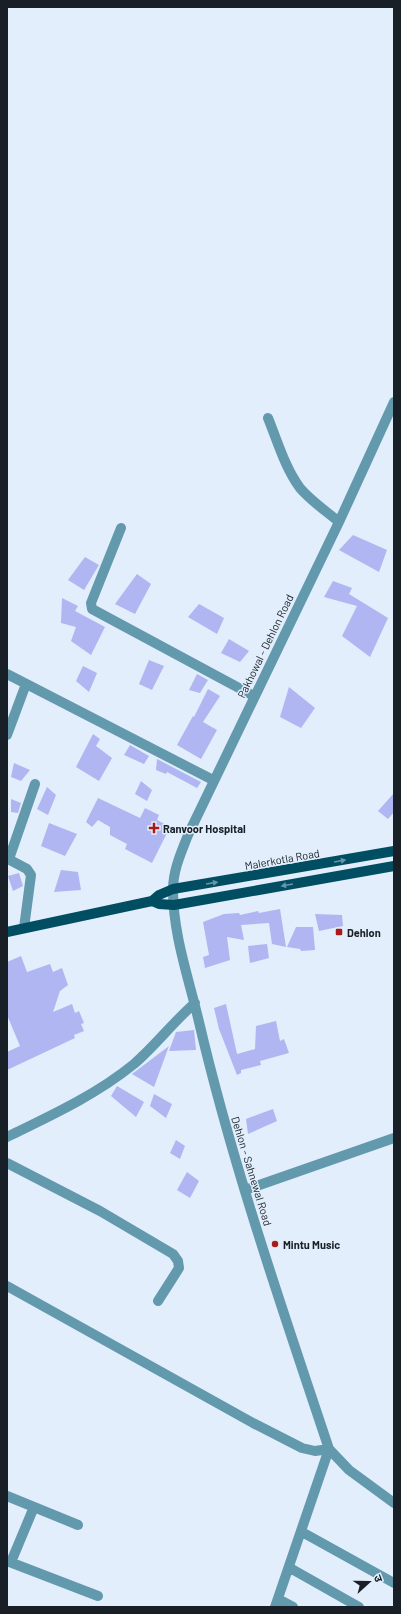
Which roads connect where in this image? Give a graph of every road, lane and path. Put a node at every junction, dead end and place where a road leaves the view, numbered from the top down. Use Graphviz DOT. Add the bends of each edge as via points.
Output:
graph roads {
  1 [pos="394,402"];
  2 [pos="268,418"];
  3 [pos="339,522"];
  4 [pos="121,528"];
  5 [pos="7,674"];
  6 [pos="26,684"];
  7 [pos="254,696"];
  8 [pos="7,735"];
  9 [pos="213,780"];
  10 [pos="34,784"];
  11 [pos="394,851"];
  12 [pos="394,866"];
  13 [pos="173,889"];
  14 [pos="152,901"];
  15 [pos="174,905"];
  16 [pos="24,928"];
  17 [pos="7,932"];
  18 [pos="194,1003"];
  19 [pos="7,1137"];
  20 [pos="394,1138"];
  21 [pos="7,1163"];
  22 [pos="245,1190"];
  23 [pos="7,1286"];
  24 [pos="158,1301"];
  25 [pos="329,1449"];
  26 [pos="7,1496"];
  27 [pos="394,1503"];
  28 [pos="34,1507"];
  29 [pos="78,1525"];
  30 [pos="302,1532"];
  31 [pos="9,1561"];
  32 [pos="290,1568"];
  33 [pos="394,1583"];
  34 [pos="98,1596"];
  35 [pos="277,1603"];
  36 [pos="293,1607"];
  37 [pos="359,1607"];
  1 -- 3 [label="street, Pakhowal - Dehlon Road"];
  2 -- 3 [label="street" via="286,462 300,487 310,499"];
  3 -- 7 [label="street, Pakhowal - Dehlon Road"];
  4 -- 7 [label="street" via="90,603 92,609"];
  5 -- 6 [label="street"];
  6 -- 8 [label="street"];
  6 -- 9 [label="street"];
  7 -- 9 [label="street, Pakhowal - Dehlon Road"];
  9 -- 13 [label="street, Pakhowal - Dehlon Road" via="177,863"];
  10 -- 16 [label="street" via="10,856 10,860 27,869 30,875"];
  13 -- 11 [label="main road, Malerkotla Road, one-way"];
  12 -- 15 [label="main road, one-way"];
  13 -- 14 [label="main road, Malerkotla Road"];
  13 -- 15 [label="street, Pakhowal - Dehlon Road"];
  14 -- 15 [label="main road"];
  14 -- 16 [label="main road"];
  15 -- 18 [label="street, Dehlon - Sahnewal Road"];
  16 -- 17 [label="main road"];
  18 -- 19 [label="street" via="139,1059 107,1083"];
  18 -- 22 [label="street, Dehlon - Sahnewal Road" via="214,1085"];
  20 -- 22 [label="street"];
  21 -- 24 [label="street" via="100,1211 172,1254 178,1261 179,1268"];
  22 -- 25 [label="street, Dehlon - Sahnewal Road" via="269,1271"];
  23 -- 25 [label="street" via="302,1448 315,1451"];
  25 -- 27 [label="street, Dehlon - Sahnewal Road" via="350,1470"];
  25 -- 30 [label="street"];
  26 -- 28 [label="street"];
  28 -- 29 [label="street"];
  28 -- 31 [label="street"];
  30 -- 32 [label="street"];
  30 -- 33 [label="street"];
  31 -- 34 [label="street"];
  32 -- 35 [label="street"];
  32 -- 37 [label="street"];
  35 -- 36 [label="street"];
}
